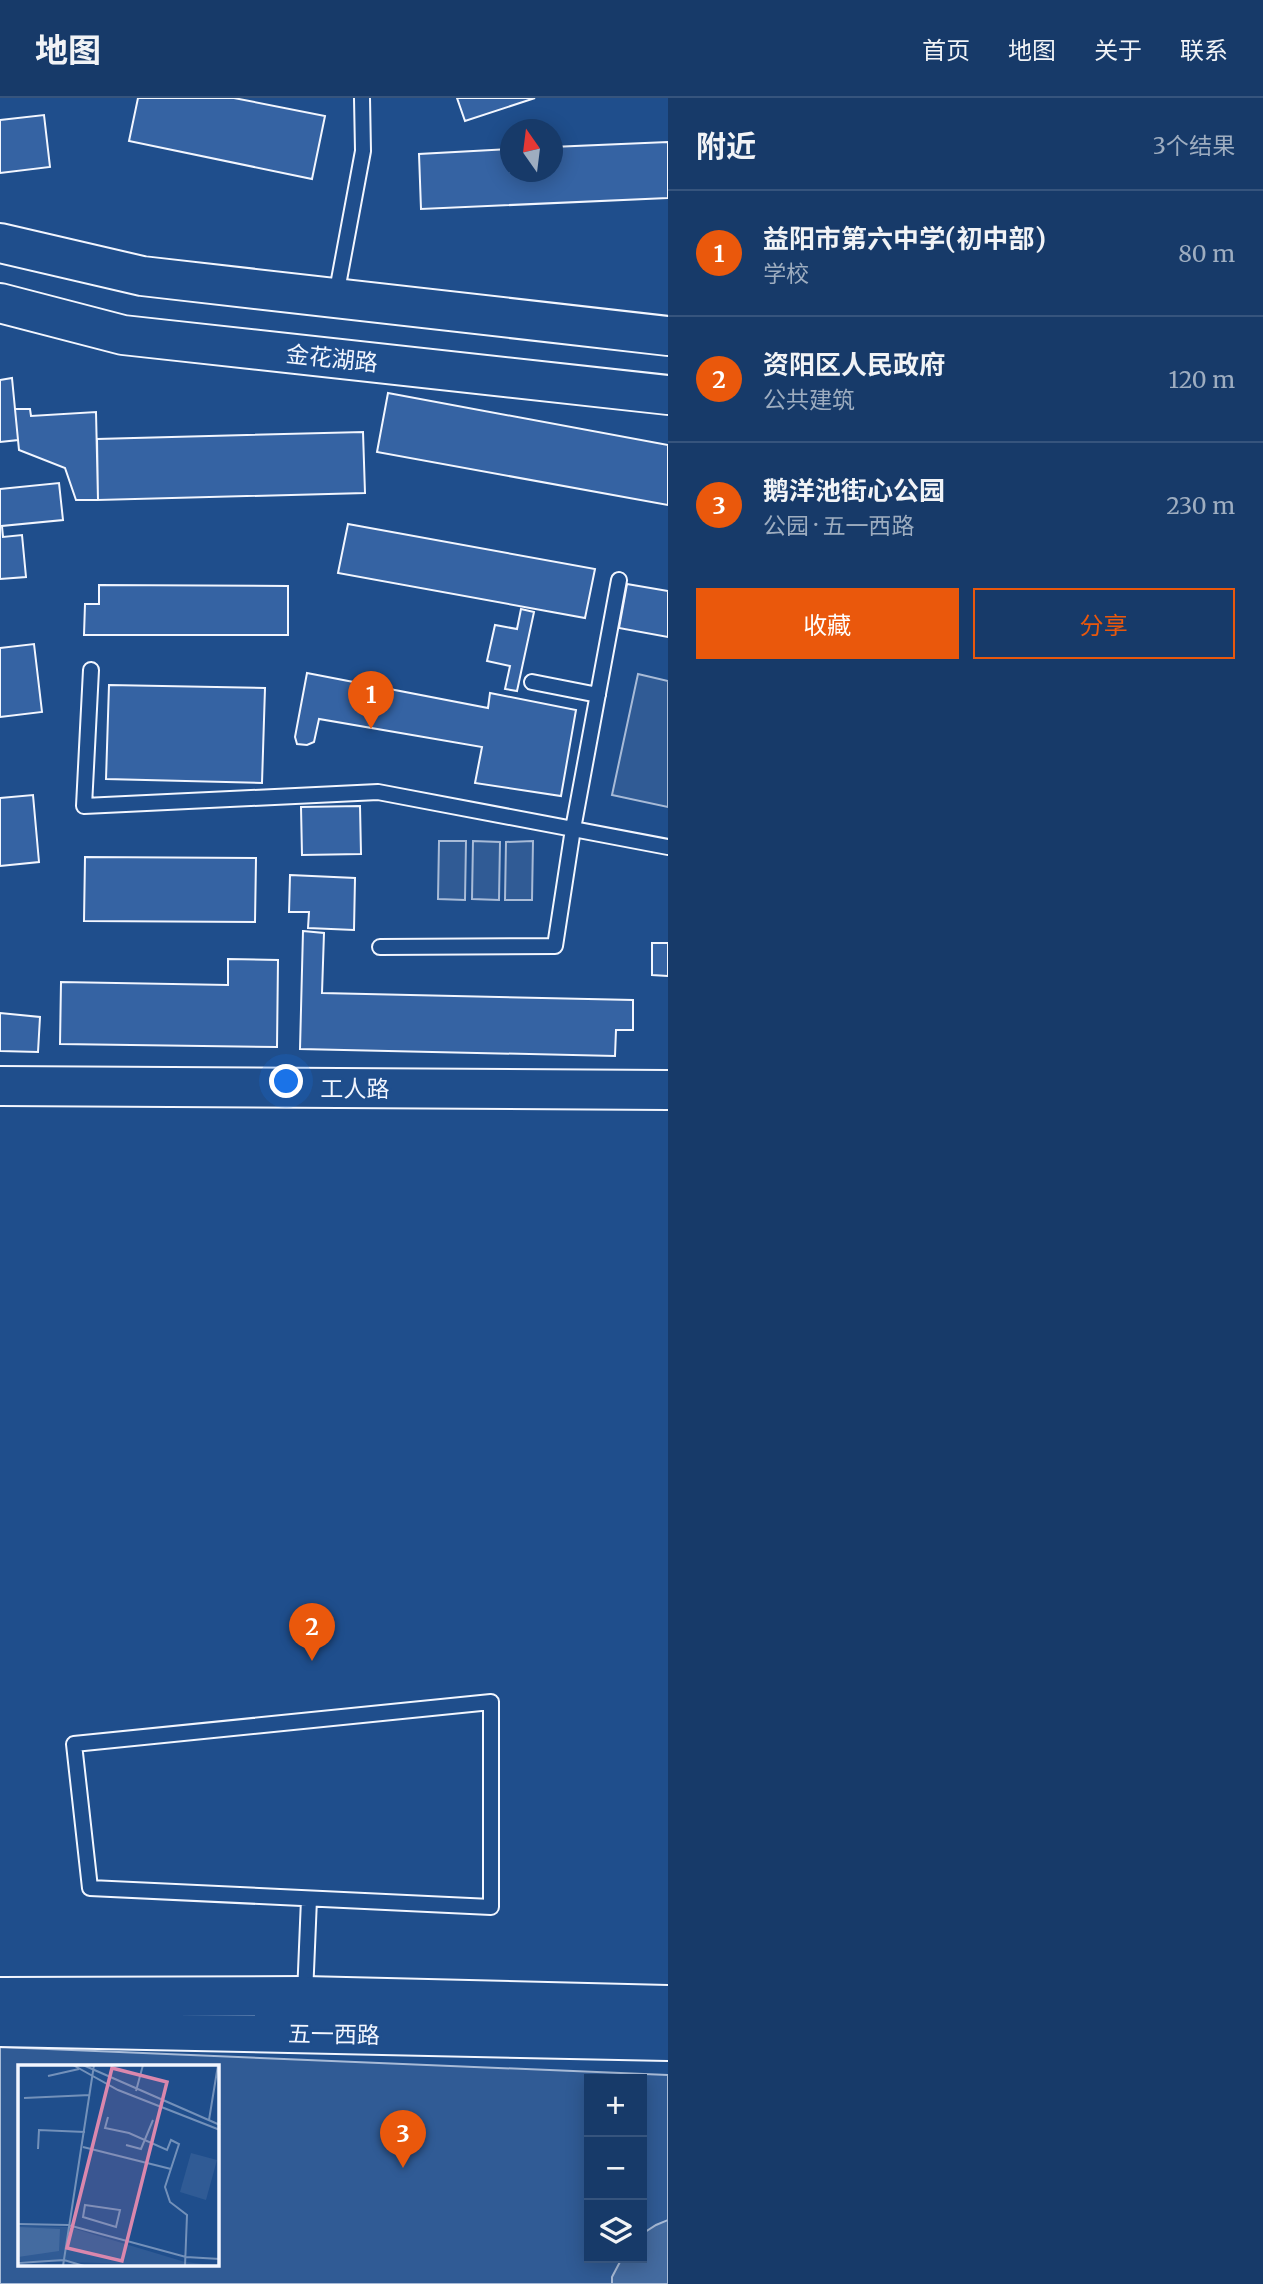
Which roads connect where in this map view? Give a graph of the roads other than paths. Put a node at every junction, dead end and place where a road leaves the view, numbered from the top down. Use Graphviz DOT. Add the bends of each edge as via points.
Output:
graph roads {
  1 [pos="362,98"];
  2 [pos="0,243"];
  3 [pos="336,298"];
  4 [pos="0,303"];
  5 [pos="668,335"];
  6 [pos="668,395"];
  7 [pos="619,580"];
  8 [pos="91,670"];
  9 [pos="532,682"];
  10 [pos="598,695"];
  11 [pos="573,829"];
  12 [pos="668,847"];
  13 [pos="380,947"];
  14 [pos="0,1086"];
  15 [pos="668,1090"];
  16 [pos="309,1899"];
  17 [pos="305,1996"];
  18 [pos="0,1997"];
  19 [pos="668,2005"];
  20 [pos="0,2026"];
  21 [pos="668,2041"];
  1 -- 3 [label="lane" via="363,151"];
  2 -- 3 [label="main road" via="142,276"];
  3 -- 5 [label="main road"];
  4 -- 6 [label="main road, 金花湖路" via="123,335"];
  7 -- 10 [label="lane"];
  8 -- 11 [label="lane" via="84,806 378,792"];
  9 -- 10 [label="lane"];
  10 -- 11 [label="lane"];
  11 -- 12 [label="lane"];
  11 -- 13 [label="lane" via="555,946"];
  14 -- 15 [label="main road, 工人路"];
  16 -- 16 [label="lane" via="492,1907 491,1702 74,1744 90,1888"];
  16 -- 17 [label="lane"];
  17 -- 18 [label="main road"];
  17 -- 19 [label="main road"];
  20 -- 21 [label="main road, 五一西路"];
}
